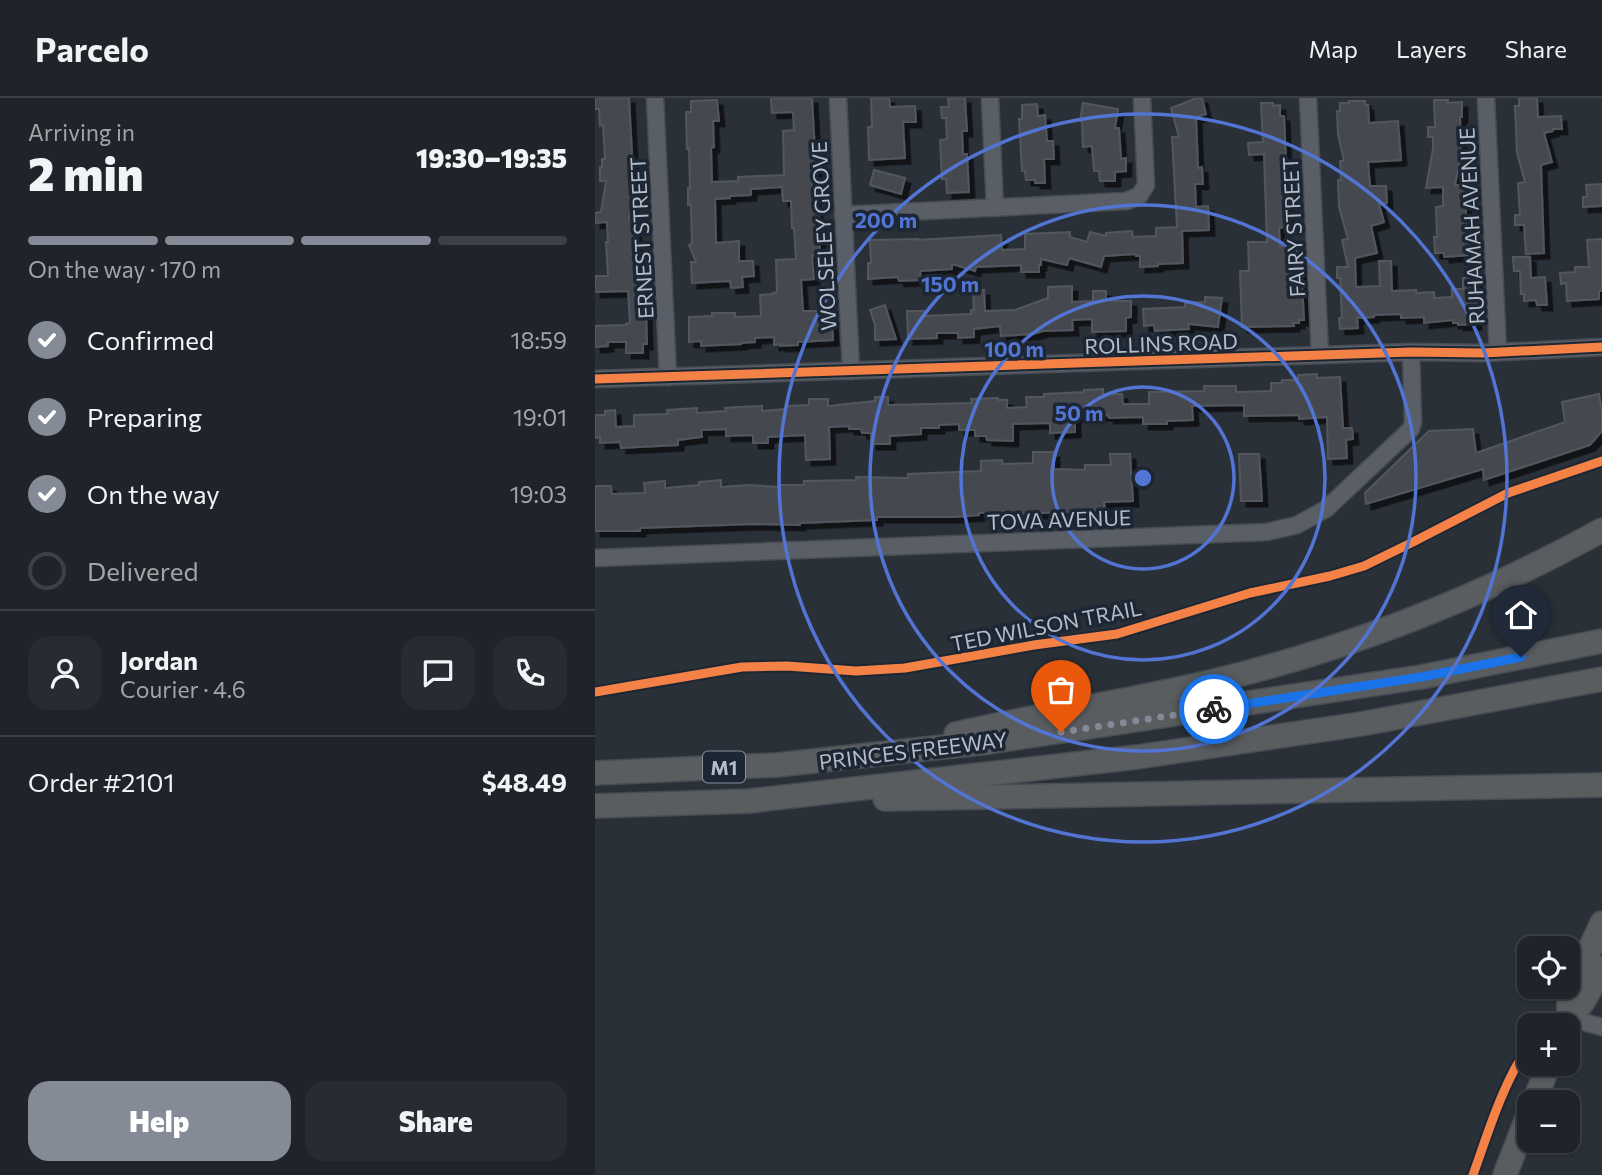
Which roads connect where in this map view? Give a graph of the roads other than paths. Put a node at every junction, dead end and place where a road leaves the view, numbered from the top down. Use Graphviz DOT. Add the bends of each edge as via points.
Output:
graph roads {
  1 [pos="656,98"];
  2 [pos="838,98"];
  3 [pos="990,98"];
  4 [pos="1142,98"];
  5 [pos="1308,98"];
  6 [pos="1486,98"];
  7 [pos="995,208"];
  8 [pos="843,215"];
  9 [pos="1602,347"];
  10 [pos="1411,352"];
  11 [pos="1498,352"];
  12 [pos="1320,355"];
  13 [pos="851,371"];
  14 [pos="668,377"];
  15 [pos="595,379"];
  16 [pos="1599,532"];
  17 [pos="595,558"];
  18 [pos="1602,641"];
  19 [pos="1602,679"];
  20 [pos="854,757"];
  21 [pos="595,773"];
  22 [pos="1602,785"];
  23 [pos="749,801"];
  24 [pos="595,806"];
  25 [pos="1602,923"];
  26 [pos="1602,968"];
  27 [pos="1568,1013"];
  28 [pos="1574,1013"];
  29 [pos="1580,1024"];
  30 [pos="1602,1027"];
  31 [pos="1517,1144"];
  32 [pos="1505,1175"];
  1 -- 14 [label="street, ERNEST STREET"];
  2 -- 8 [label="street, WOLSELEY GROVE"];
  3 -- 7 [label="street"];
  4 -- 7 [label="street" via="1146,185 1140,195 1127,201"];
  5 -- 12 [label="street, FAIRY STREET"];
  6 -- 11 [label="street, RUHAMAH AVENUE"];
  7 -- 8 [label="street"];
  8 -- 13 [label="street, WOLSELEY GROVE"];
  9 -- 11 [label="street, ROLLINS ROAD"];
  10 -- 11 [label="street, ROLLINS ROAD"];
  10 -- 12 [label="street, ROLLINS ROAD"];
  10 -- 17 [label="street, TOVA AVENUE" via="1411,429 1326,509 1267,532"];
  12 -- 13 [label="street, ROLLINS ROAD"];
  13 -- 14 [label="street, ROLLINS ROAD"];
  14 -- 15 [label="street, ROLLINS ROAD"];
  16 -- 20 [label="highway" via="1457,601 1307,656 1189,686"];
  18 -- 20 [label="highway, PRINCES FREEWAY / M1" via="1421,677 989,742"];
  19 -- 23 [label="highway, PRINCES FREEWAY / M1" via="1256,741"];
  20 -- 21 [label="highway, PRINCES FREEWAY / M1"];
  22 -- 23 [label="highway"];
  23 -- 24 [label="highway, PRINCES FREEWAY / M1"];
  25 -- 27 [label="highway" via="1569,994"];
  26 -- 28 [label="highway"];
  29 -- 30 [label="street"];
  31 -- 32 [label="highway"];
}
